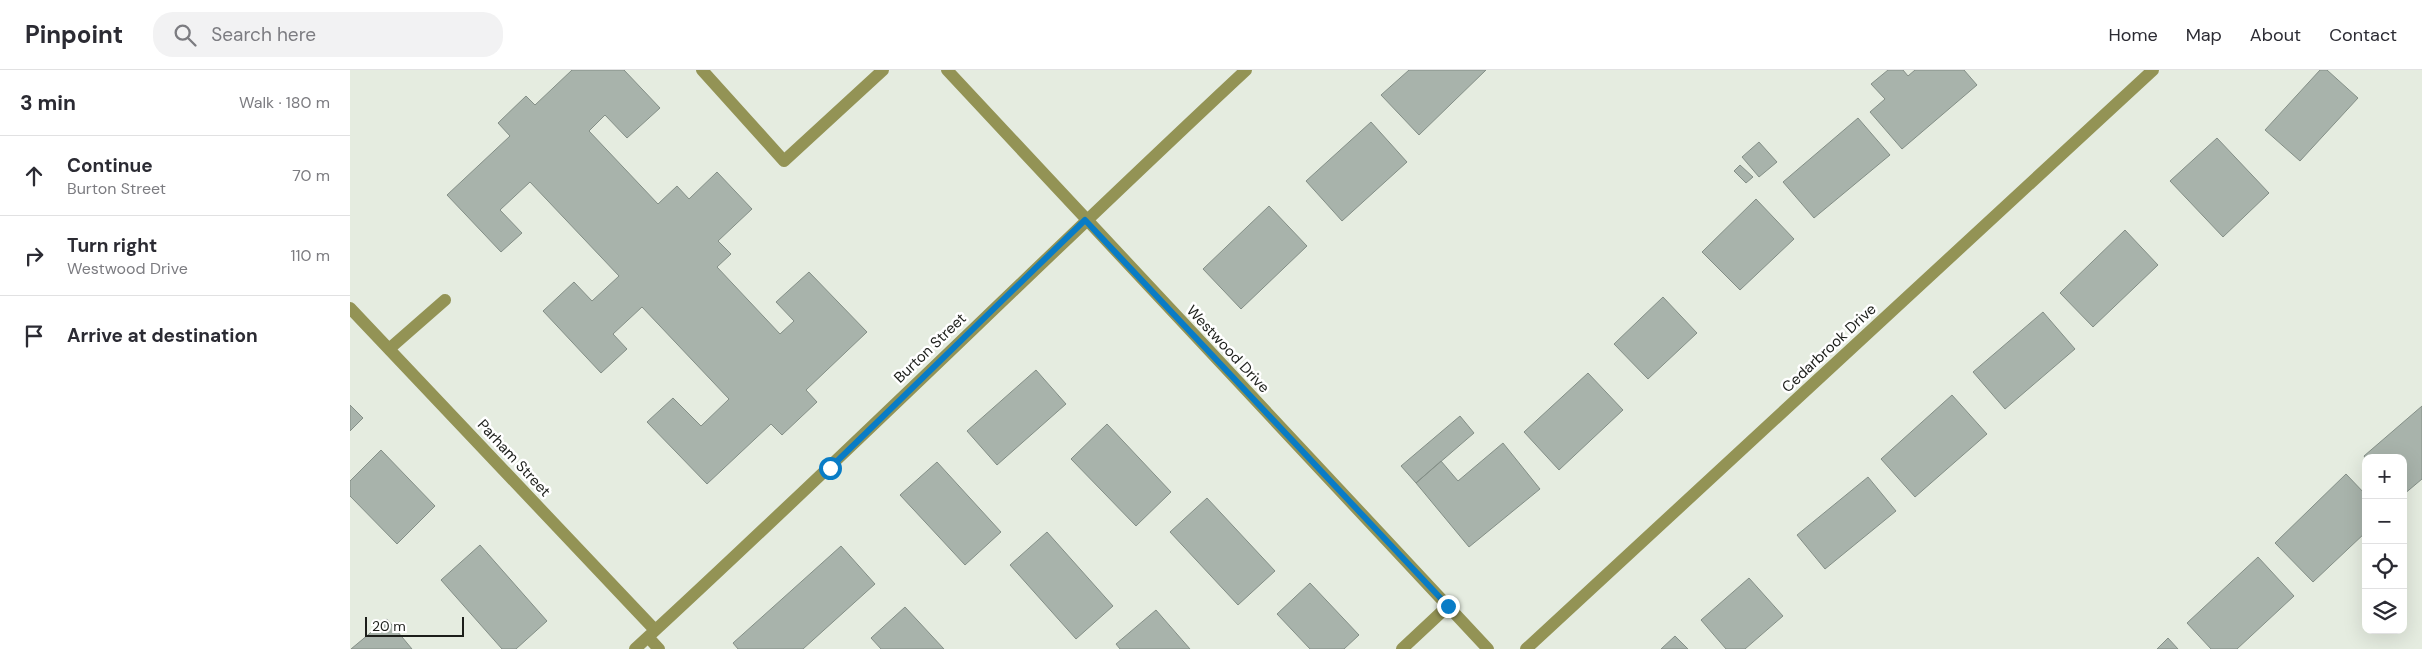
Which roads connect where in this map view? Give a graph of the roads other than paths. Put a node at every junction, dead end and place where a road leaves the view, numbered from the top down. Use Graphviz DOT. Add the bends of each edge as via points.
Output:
graph roads {
  1 [pos="702,70"];
  2 [pos="883,70"];
  3 [pos="946,70"];
  4 [pos="1246,70"];
  5 [pos="2153,70"];
  6 [pos="1085,220"];
  7 [pos="446,300"];
  8 [pos="350,308"];
  9 [pos="389,349"];
  10 [pos="1448,606"];
  11 [pos="651,634"];
  12 [pos="634,649"];
  13 [pos="660,649"];
  14 [pos="1402,649"];
  15 [pos="1488,649"];
  16 [pos="1526,649"];
  1 -- 2 [label="street" via="784,161"];
  3 -- 6 [label="street, Westwood Drive"];
  4 -- 6 [label="street, Burton Street"];
  5 -- 16 [label="street, Cedarbrook Drive"];
  6 -- 10 [label="street, Westwood Drive"];
  6 -- 11 [label="street, Burton Street" via="830,468"];
  7 -- 9 [label="street"];
  8 -- 9 [label="street, Parham Street"];
  9 -- 11 [label="street, Parham Street"];
  10 -- 14 [label="street"];
  10 -- 15 [label="street, Westwood Drive"];
  11 -- 12 [label="street, Burton Street"];
  11 -- 13 [label="street, Parham Street"];
}
